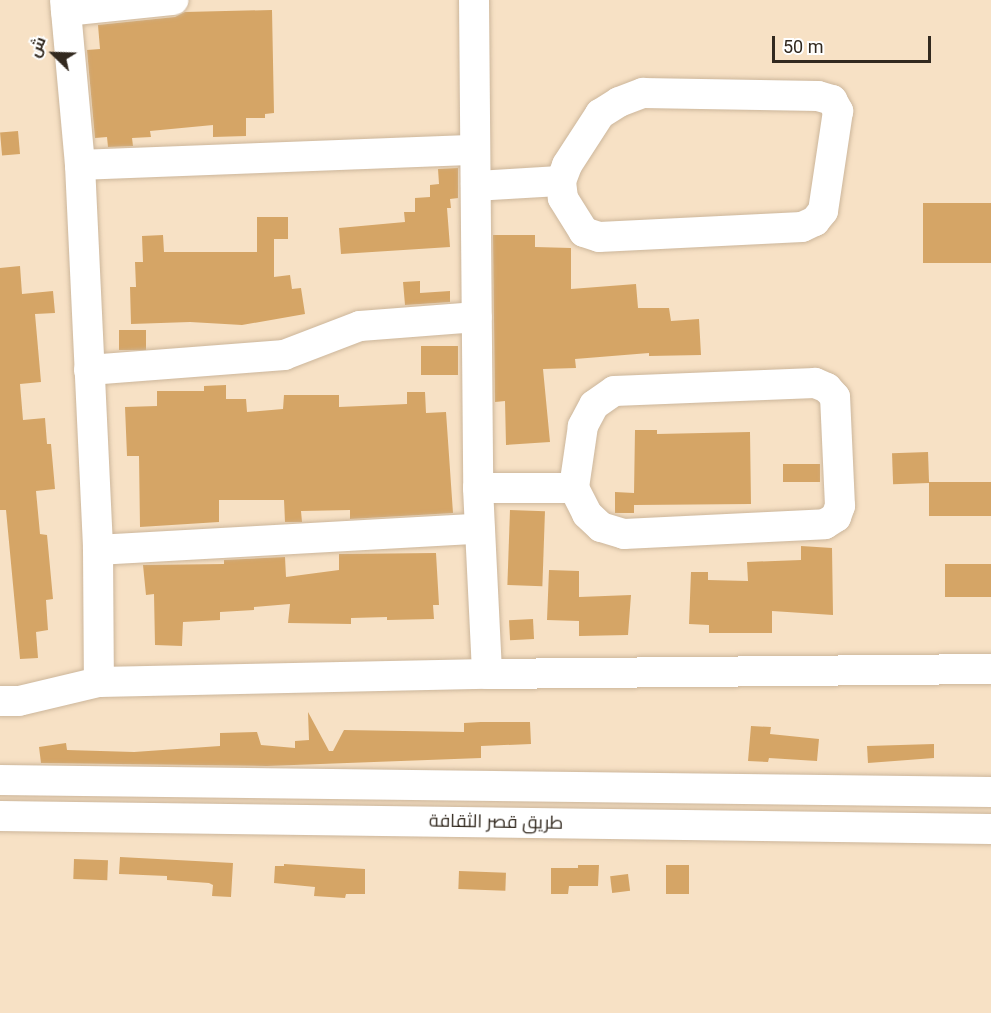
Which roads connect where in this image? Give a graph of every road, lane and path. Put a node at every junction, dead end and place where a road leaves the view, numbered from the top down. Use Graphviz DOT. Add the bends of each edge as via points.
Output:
graph roads {
  1 [pos="173,0"];
  2 [pos="474,0"];
  3 [pos="65,5"];
  4 [pos="474,150"];
  5 [pos="80,165"];
  6 [pos="561,181"];
  7 [pos="476,186"];
  8 [pos="477,317"];
  9 [pos="89,370"];
  10 [pos="478,488"];
  11 [pos="574,488"];
  12 [pos="479,529"];
  13 [pos="98,550"];
  14 [pos="991,669"];
  15 [pos="487,674"];
  16 [pos="99,682"];
  17 [pos="0,701"];
  18 [pos="0,780"];
  19 [pos="991,792"];
  20 [pos="0,816"];
  21 [pos="991,829"];
  1 -- 3 [label="street"];
  2 -- 4 [label="street"];
  3 -- 5 [label="street"];
  4 -- 5 [label="street"];
  4 -- 7 [label="street"];
  5 -- 9 [label="street"];
  6 -- 6 [label="street" via="563,198 576,222 584,232 599,237 802,227 823,211 837,111 832,100 818,96 643,93 600,114"];
  6 -- 7 [label="street"];
  7 -- 8 [label="street"];
  8 -- 9 [label="street" via="360,326 284,355"];
  8 -- 10 [label="street"];
  9 -- 13 [label="street"];
  10 -- 11 [label="street"];
  10 -- 12 [label="street"];
  11 -- 11 [label="street" via="586,514 601,527 624,534 825,524 836,517 840,506 835,397 815,383 614,391 594,405 584,426"];
  12 -- 13 [label="street"];
  12 -- 15 [label="street"];
  13 -- 16 [label="street"];
  14 -- 15 [label="street"];
  15 -- 16 [label="street"];
  16 -- 17 [label="street" via="19,701"];
  18 -- 19 [label="street"];
  20 -- 21 [label="street, طريق قصر الثقافة"];
}
